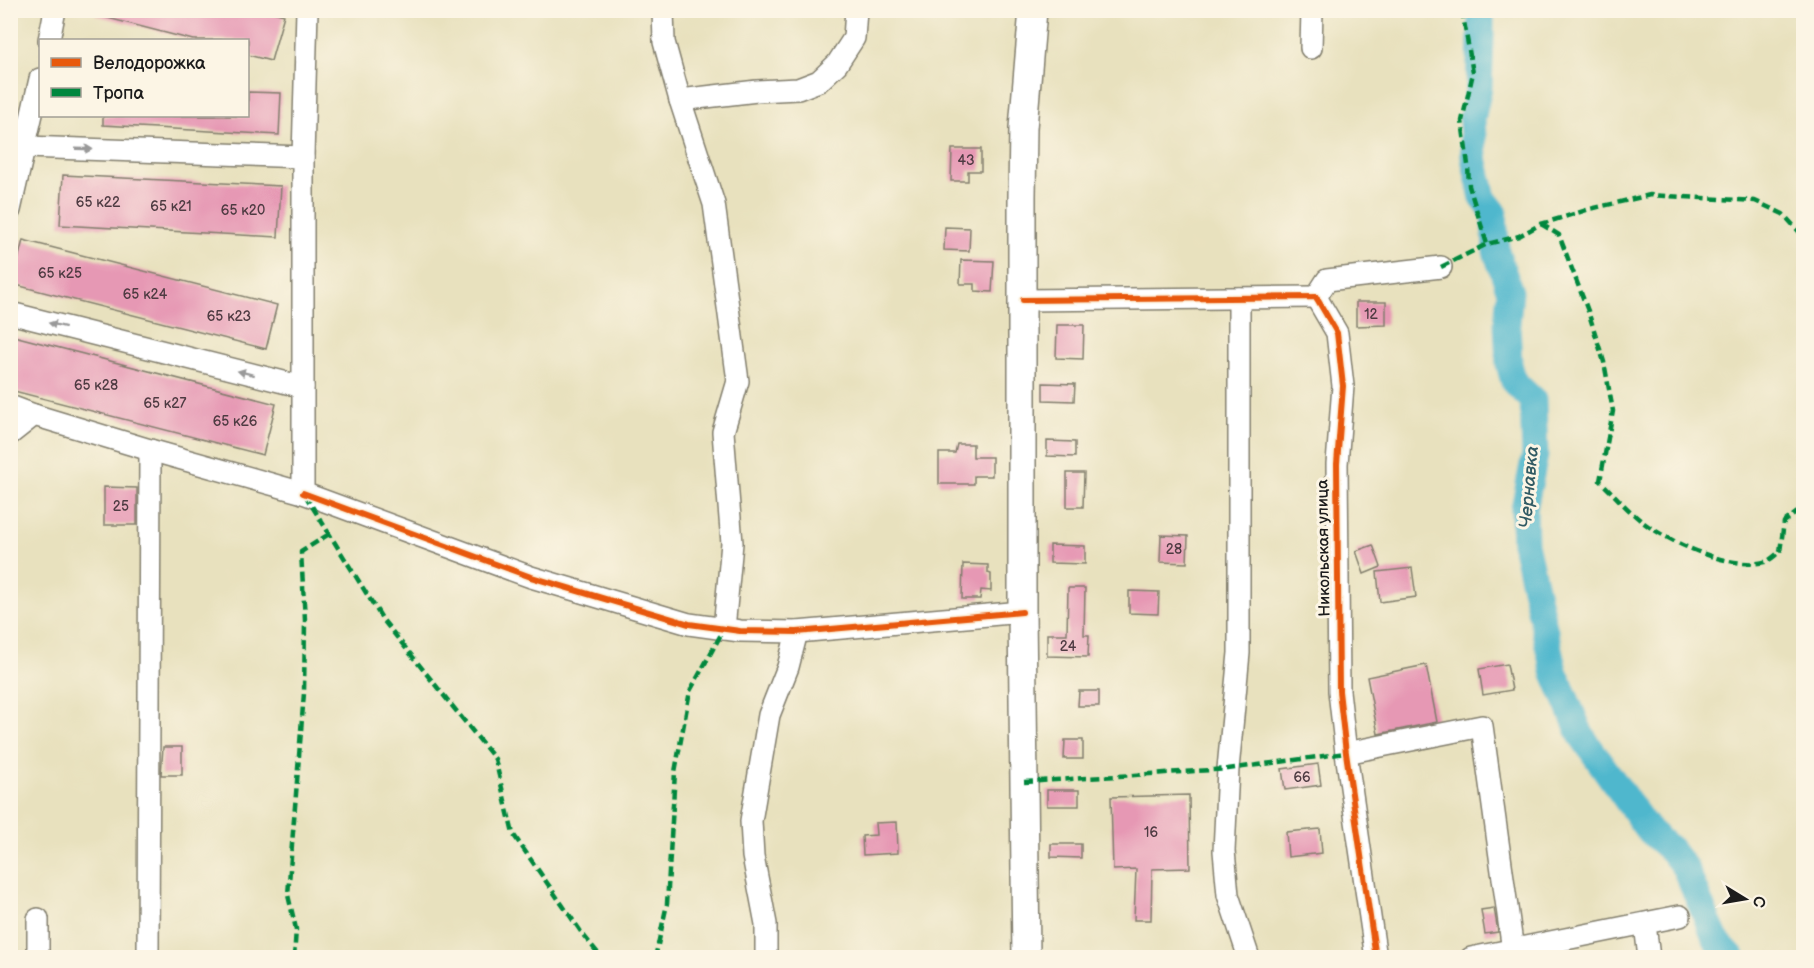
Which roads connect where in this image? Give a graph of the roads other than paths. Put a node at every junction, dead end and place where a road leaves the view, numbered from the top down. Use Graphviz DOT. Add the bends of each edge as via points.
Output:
graph roads {
  1 [pos="55,10"];
  2 [pos="307,10"];
  3 [pos="663,10"];
  4 [pos="856,10"];
  5 [pos="1033,10"];
  6 [pos="1312,10"];
  7 [pos="49,39"];
  8 [pos="1311,48"];
  9 [pos="39,84"];
  10 [pos="680,100"];
  11 [pos="26,147"];
  12 [pos="303,157"];
  13 [pos="10,210"];
  14 [pos="1440,267"];
  15 [pos="1316,297"];
  16 [pos="1239,298"];
  17 [pos="1023,300"];
  18 [pos="10,313"];
  19 [pos="303,387"];
  20 [pos="10,406"];
  21 [pos="34,415"];
  22 [pos="10,434"];
  23 [pos="150,450"];
  24 [pos="303,493"];
  25 [pos="1022,612"];
  26 [pos="724,629"];
  27 [pos="797,632"];
  28 [pos="1346,753"];
  29 [pos="1680,916"];
  30 [pos="38,919"];
  31 [pos="1645,924"];
  32 [pos="1514,953"];
  33 [pos="38,957"];
  34 [pos="148,957"];
  35 [pos="765,957"];
  36 [pos="1026,957"];
  37 [pos="1249,957"];
  38 [pos="1376,957"];
  39 [pos="1471,957"];
  40 [pos="1649,957"];
  1 -- 7 [label="street"];
  2 -- 12 [label="street"];
  3 -- 10 [label="street" via="664,42"];
  4 -- 10 [label="street" via="854,38 837,64 819,81 798,89"];
  5 -- 17 [label="main road" via="1023,128"];
  6 -- 8 [label="street"];
  9 -- 11 [label="street"];
  10 -- 26 [label="street" via="714,204 738,381 723,432 732,543"];
  11 -- 12 [label="street, one-way"];
  11 -- 13 [label="street"];
  12 -- 19 [label="street"];
  14 -- 15 [label="street" via="1327,280"];
  15 -- 16 [label="street"];
  15 -- 28 [label="street, Никольская улица" via="1337,333 1343,386 1337,464 1339,691"];
  16 -- 17 [label="street"];
  16 -- 37 [label="street" via="1239,652 1224,851 1228,895"];
  17 -- 25 [label="main road"];
  19 -- 18 [label="street, one-way"];
  19 -- 24 [label="street"];
  20 -- 21 [label="street"];
  21 -- 22 [label="street"];
  21 -- 23 [label="street"];
  23 -- 24 [label="street"];
  23 -- 34 [label="street"];
  24 -- 26 [label="street" via="531,577 689,624"];
  25 -- 27 [label="street"];
  25 -- 36 [label="main road"];
  26 -- 27 [label="street"];
  27 -- 35 [label="street" via="788,667 768,715 751,821 753,856 765,872"];
  28 -- 32 [label="street" via="1482,726"];
  28 -- 38 [label="street, Никольская улица"];
  29 -- 31 [label="street"];
  30 -- 33 [label="street"];
  31 -- 32 [label="street"];
  31 -- 40 [label="street"];
  32 -- 39 [label="street"];
}
